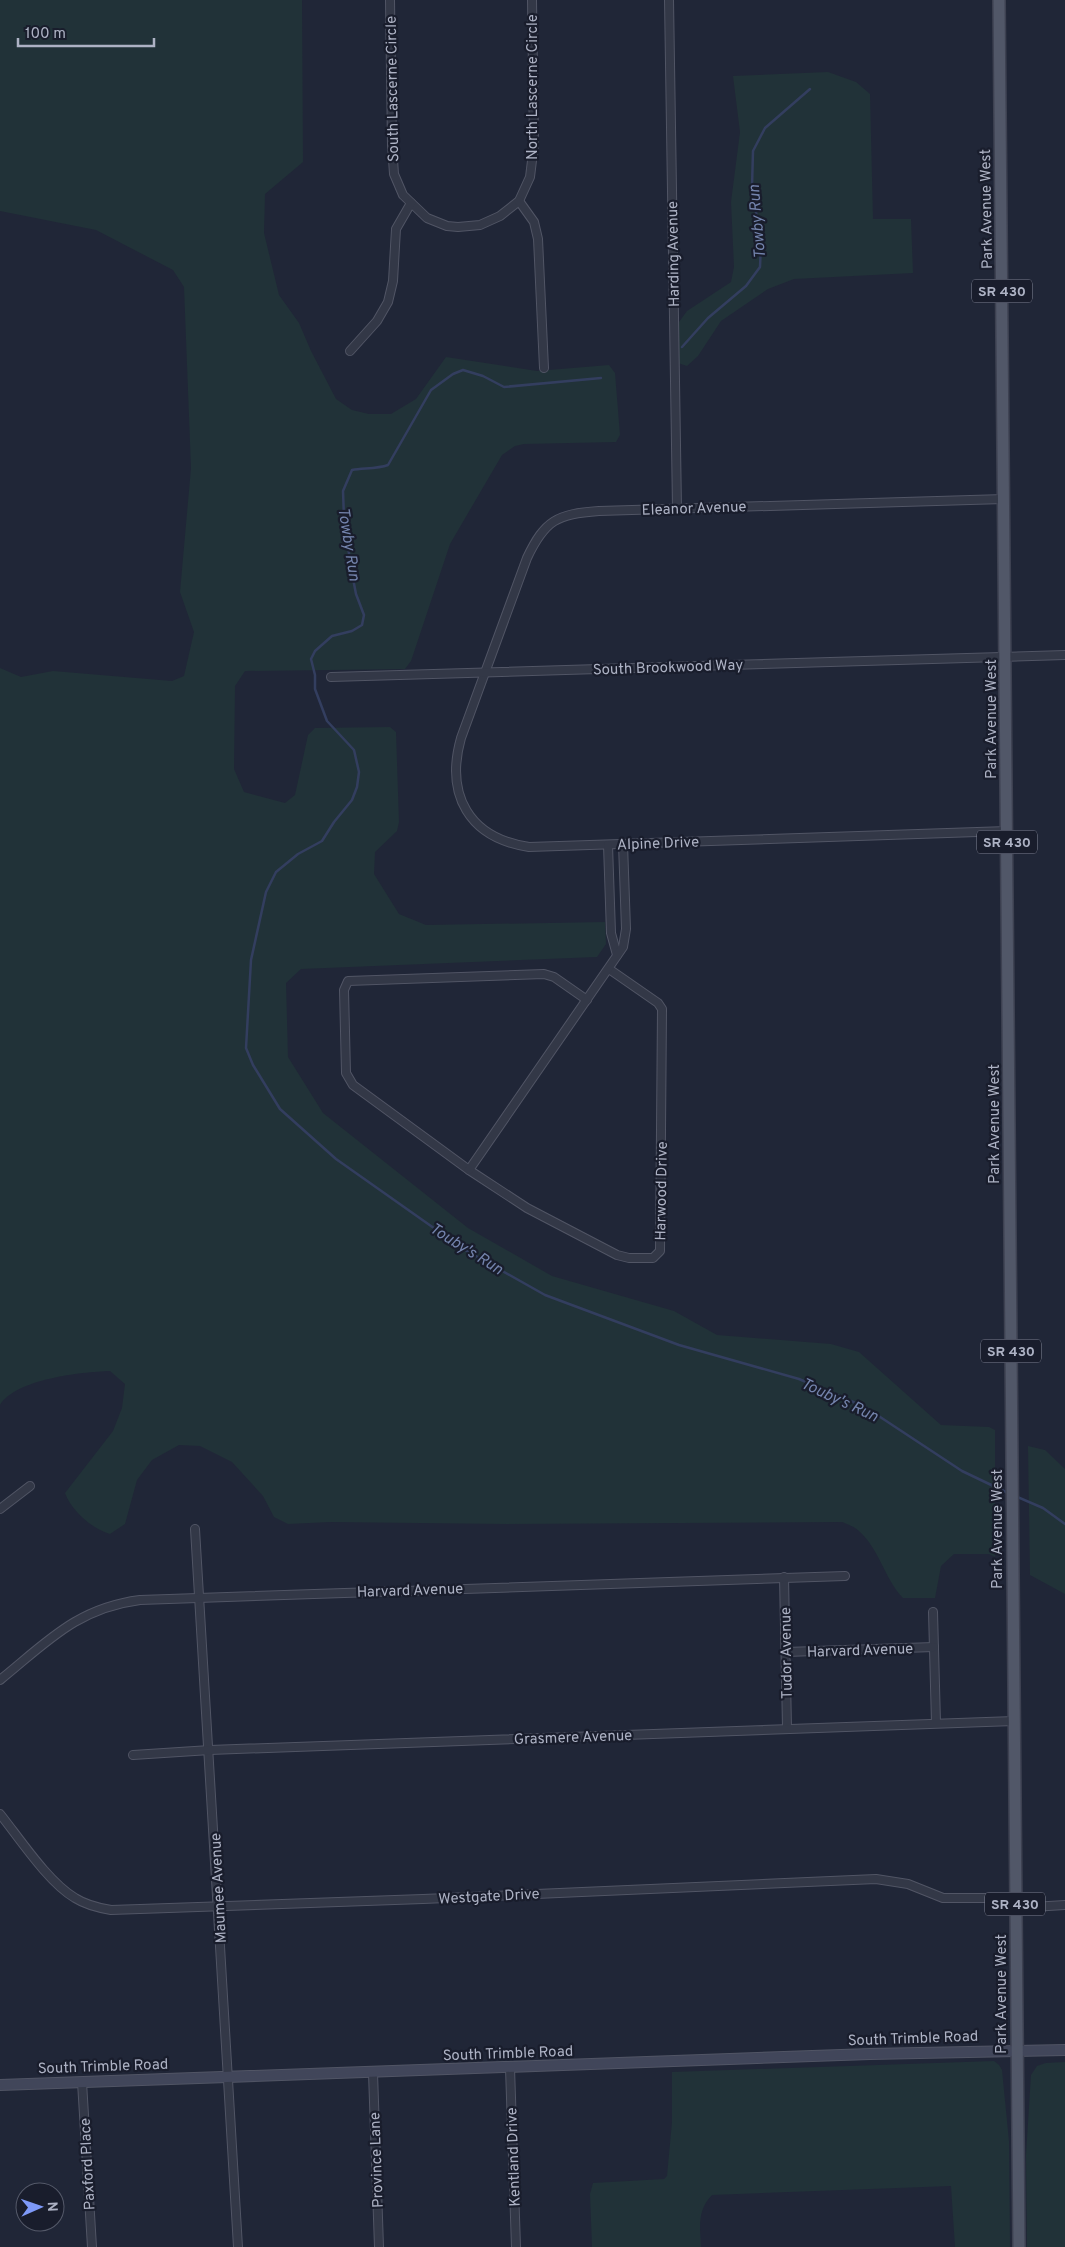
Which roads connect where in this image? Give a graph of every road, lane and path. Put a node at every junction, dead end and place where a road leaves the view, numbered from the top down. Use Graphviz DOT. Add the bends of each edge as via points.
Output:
graph roads {
  1 [pos="390,0"];
  2 [pos="532,0"];
  3 [pos="669,0"];
  4 [pos="999,0"];
  5 [pos="518,200"];
  6 [pos="410,204"];
  7 [pos="469,226"];
  8 [pos="350,351"];
  9 [pos="544,368"];
  10 [pos="1004,499"];
  11 [pos="677,508"];
  12 [pos="1065,654"];
  13 [pos="1005,657"];
  14 [pos="486,673"];
  15 [pos="331,677"];
  16 [pos="1006,831"];
  17 [pos="623,844"];
  18 [pos="608,845"];
  19 [pos="617,955"];
  20 [pos="610,969"];
  21 [pos="587,1000"];
  22 [pos="469,1170"];
  23 [pos="30,1486"];
  24 [pos="0,1509"];
  25 [pos="196,1529"];
  26 [pos="845,1576"];
  27 [pos="784,1578"];
  28 [pos="200,1598"];
  29 [pos="933,1612"];
  30 [pos="934,1647"];
  31 [pos="786,1652"];
  32 [pos="0,1680"];
  33 [pos="1014,1721"];
  34 [pos="936,1723"];
  35 [pos="787,1728"];
  36 [pos="210,1750"];
  37 [pos="133,1755"];
  38 [pos="0,1814"];
  39 [pos="1015,1903"];
  40 [pos="1065,1905"];
  41 [pos="219,1906"];
  42 [pos="1065,2050"];
  43 [pos="1016,2051"];
  44 [pos="510,2068"];
  45 [pos="373,2072"];
  46 [pos="229,2077"];
  47 [pos="82,2082"];
  48 [pos="0,2085"];
  49 [pos="92,2247"];
  50 [pos="238,2247"];
  51 [pos="379,2247"];
  52 [pos="516,2247"];
  53 [pos="1019,2247"];
  1 -- 6 [label="street, South Lascerne Circle" via="392,160 398,186"];
  2 -- 5 [label="street, North Lascerne Circle" via="533,157 530,177"];
  3 -- 11 [label="street, Harding Avenue"];
  4 -- 10 [label="main road, Park Avenue West / SR 430"];
  5 -- 7 [label="street, North Lascerne Circle" via="500,216"];
  5 -- 9 [label="street" via="534,222 538,239"];
  6 -- 7 [label="street, South Lascerne Circle" via="435,222 447,226"];
  6 -- 8 [label="street" via="396,229 393,281 388,302 377,321"];
  10 -- 11 [label="street, Eleanor Avenue"];
  10 -- 13 [label="main road, Park Avenue West / SR 430"];
  11 -- 14 [label="street, Eleanor Avenue" via="576,513 564,515 547,526 527,558"];
  12 -- 13 [label="street, South Brookwood Way"];
  13 -- 14 [label="street, South Brookwood Way"];
  13 -- 16 [label="main road, Park Avenue West / SR 430"];
  14 -- 15 [label="street, South Brookwood Way"];
  14 -- 18 [label="street, Alpine Drive" via="457,752 457,787 464,808 486,832 519,845"];
  16 -- 17 [label="street, Alpine Drive"];
  16 -- 33 [label="main road, Park Avenue West / SR 430"];
  17 -- 18 [label="street, Alpine Drive"];
  17 -- 19 [label="street" via="626,929 623,947"];
  18 -- 19 [label="street" via="611,932"];
  19 -- 20 [label="street"];
  20 -- 21 [label="street"];
  20 -- 22 [label="street, Harwood Drive" via="662,1009 660,1251 657,1256 629,1258 617,1255 540,1216"];
  21 -- 22 [label="street"];
  21 -- 22 [label="street, Harwood Drive" via="554,977 544,974 353,980 345,984 348,1079"];
  23 -- 24 [label="street"];
  25 -- 28 [label="street, Maumee Avenue"];
  26 -- 27 [label="street, Harvard Avenue"];
  27 -- 28 [label="street, Harvard Avenue"];
  27 -- 31 [label="street, Tudor Avenue"];
  28 -- 32 [label="street, Harvard Avenue" via="133,1601 94,1611 61,1630"];
  28 -- 36 [label="street, Maumee Avenue"];
  29 -- 30 [label="street"];
  30 -- 31 [label="street, Harvard Avenue"];
  30 -- 34 [label="street"];
  31 -- 35 [label="street, Tudor Avenue"];
  33 -- 34 [label="street, Grasmere Avenue"];
  33 -- 39 [label="main road, Park Avenue West / SR 430"];
  34 -- 35 [label="street, Grasmere Avenue"];
  35 -- 36 [label="street, Grasmere Avenue"];
  36 -- 37 [label="street, Grasmere Avenue"];
  36 -- 41 [label="street, Maumee Avenue"];
  38 -- 41 [label="street, Westgate Drive" via="52,1878 83,1902 112,1910"];
  39 -- 40 [label="street, Westgate Drive"];
  39 -- 41 [label="street, Westgate Drive" via="943,1898 908,1884 876,1879"];
  39 -- 43 [label="main road, Park Avenue West / SR 430"];
  41 -- 46 [label="street, Maumee Avenue"];
  42 -- 43 [label="main road, South Trimble Road"];
  43 -- 44 [label="main road, South Trimble Road"];
  43 -- 53 [label="main road, Park Avenue West / SR 430"];
  44 -- 45 [label="main road, South Trimble Road"];
  44 -- 52 [label="street, Kentland Drive"];
  45 -- 46 [label="main road, South Trimble Road"];
  45 -- 51 [label="street, Province Lane"];
  46 -- 47 [label="main road, South Trimble Road"];
  46 -- 50 [label="street, Maumee Avenue"];
  47 -- 48 [label="main road, South Trimble Road"];
  47 -- 49 [label="street, Paxford Place"];
}
